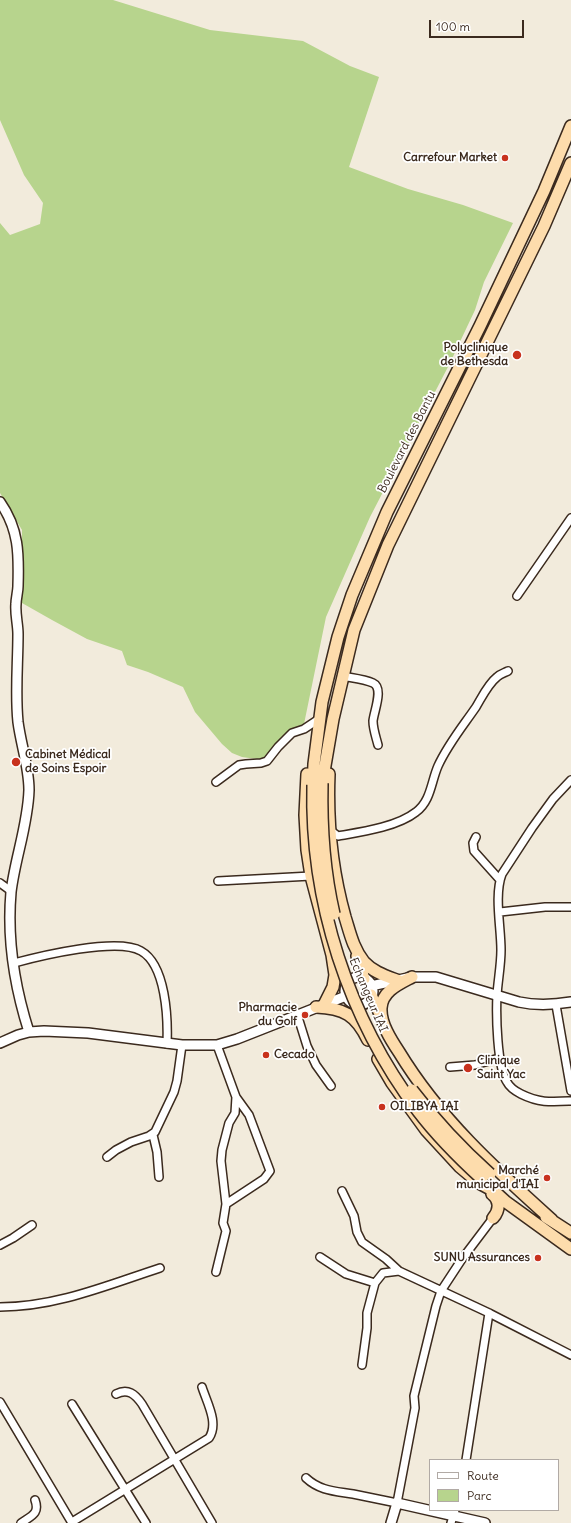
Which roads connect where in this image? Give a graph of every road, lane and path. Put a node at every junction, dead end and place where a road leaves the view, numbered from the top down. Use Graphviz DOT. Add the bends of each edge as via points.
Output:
graph roads {
  1 [pos="571,126"];
  2 [pos="571,163"];
  3 [pos="0,502"];
  4 [pos="571,518"];
  5 [pos="517,596"];
  6 [pos="508,671"];
  7 [pos="342,676"];
  8 [pos="319,719"];
  9 [pos="333,719"];
  10 [pos="378,745"];
  11 [pos="571,780"];
  12 [pos="216,782"];
  13 [pos="318,784"];
  14 [pos="330,830"];
  15 [pos="476,836"];
  16 [pos="311,876"];
  17 [pos="218,880"];
  18 [pos="500,880"];
  19 [pos="0,883"];
  20 [pos="11,891"];
  21 [pos="571,907"];
  22 [pos="500,912"];
  23 [pos="354,947"];
  24 [pos="332,955"];
  25 [pos="14,963"];
  26 [pos="412,978"];
  27 [pos="395,981"];
  28 [pos="369,986"];
  29 [pos="348,995"];
  30 [pos="497,996"];
  31 [pos="571,1002"];
  32 [pos="325,1004"];
  33 [pos="556,1005"];
  34 [pos="297,1014"];
  35 [pos="382,1018"];
  36 [pos="29,1032"];
  37 [pos="365,1032"];
  38 [pos="0,1043"];
  39 [pos="167,1044"];
  40 [pos="217,1044"];
  41 [pos="182,1045"];
  42 [pos="499,1058"];
  43 [pos="450,1067"];
  44 [pos="331,1086"];
  45 [pos="571,1091"];
  46 [pos="236,1097"];
  47 [pos="571,1101"];
  48 [pos="153,1134"];
  49 [pos="106,1157"];
  50 [pos="159,1177"];
  51 [pos="484,1179"];
  52 [pos="342,1191"];
  53 [pos="495,1195"];
  54 [pos="226,1204"];
  55 [pos="493,1218"];
  56 [pos="552,1220"];
  57 [pos="32,1225"];
  58 [pos="571,1233"];
  59 [pos="0,1245"];
  60 [pos="571,1249"];
  61 [pos="320,1257"];
  62 [pos="160,1268"];
  63 [pos="399,1271"];
  64 [pos="216,1272"];
  65 [pos="375,1283"];
  66 [pos="441,1291"];
  67 [pos="0,1307"];
  68 [pos="489,1313"];
  69 [pos="571,1355"];
  70 [pos="362,1365"];
  71 [pos="202,1388"];
  72 [pos="116,1394"];
  73 [pos="0,1402"];
  74 [pos="72,1404"];
  75 [pos="174,1459"];
  76 [pos="466,1459"];
  77 [pos="306,1478"];
  78 [pos="125,1489"];
  79 [pos="35,1500"];
  80 [pos="397,1503"];
  81 [pos="429,1510"];
  82 [pos="431,1511"];
  83 [pos="453,1516"];
  84 [pos="72,1522"];
  85 [pos="21,1523"];
  86 [pos="146,1523"];
  87 [pos="212,1523"];
  88 [pos="391,1523"];
  89 [pos="485,1523"];
  1 -- 8 [label="highway, Boulevard des Bantu" via="544,191 387,512 352,595 338,637"];
  2 -- 7 [label="highway" via="544,226 388,545 354,630"];
  3 -- 20 [label="street" via="11,521 18,548 18,720 29,790"];
  4 -- 5 [label="street"];
  6 -- 14 [label="street" via="491,684 459,730 437,767 427,800 416,812 391,824 338,836"];
  7 -- 9 [label="highway"];
  7 -- 10 [label="street" via="377,686 373,721"];
  8 -- 12 [label="street" via="292,733 267,761 239,766"];
  8 -- 13 [label="highway, Boulevard des Bantu" via="314,764"];
  8 -- 16 [label="highway" via="310,749 306,785 306,828"];
  9 -- 13 [label="highway"];
  9 -- 14 [label="highway" via="328,792"];
  11 -- 18 [label="street" via="532,828"];
  13 -- 51 [label="highway, Echangeur IAI, bridge" via="313,810 318,876 338,957 362,1016 384,1059 417,1110 450,1148"];
  14 -- 23 [label="highway" via="336,880"];
  15 -- 18 [label="street" via="473,843 474,851"];
  16 -- 17 [label="street"];
  16 -- 24 [label="highway"];
  18 -- 22 [label="street"];
  19 -- 20 [label="street"];
  20 -- 25 [label="street" via="10,926"];
  21 -- 22 [label="street"];
  22 -- 30 [label="street" via="501,951"];
  23 -- 27 [label="highway" via="370,967"];
  23 -- 28 [label="highway"];
  24 -- 29 [label="highway"];
  24 -- 32 [label="highway" via="335,982"];
  25 -- 36 [label="street"];
  25 -- 39 [label="street" via="49,954 106,947 121,946 141,951 152,960 161,982"];
  26 -- 27 [label="street"];
  26 -- 30 [label="street" via="436,977"];
  26 -- 35 [label="highway" via="399,984 386,995 381,1007"];
  27 -- 28 [label="street"];
  28 -- 29 [label="street" via="359,977 352,979"];
  28 -- 29 [label="street" via="368,1000 364,1003 357,1004"];
  28 -- 35 [label="highway"];
  29 -- 32 [label="street"];
  29 -- 37 [label="highway"];
  30 -- 33 [label="street" via="532,1005"];
  30 -- 42 [label="street"];
  31 -- 33 [label="street"];
  32 -- 34 [label="street"];
  32 -- 37 [label="highway" via="352,1016"];
  33 -- 45 [label="street"];
  34 -- 40 [label="street" via="237,1039"];
  34 -- 44 [label="street" via="307,1046 316,1065"];
  35 -- 56 [label="highway" via="406,1065 437,1107 498,1171"];
  36 -- 38 [label="street"];
  36 -- 39 [label="street" via="88,1033"];
  37 -- 51 [label="highway" via="409,1109 460,1167"];
  39 -- 41 [label="street"];
  40 -- 41 [label="street"];
  40 -- 46 [label="street"];
  41 -- 48 [label="street" via="174,1092"];
  42 -- 43 [label="street" via="475,1065"];
  42 -- 47 [label="street" via="502,1074 516,1091 533,1100"];
  46 -- 54 [label="street" via="234,1113 222,1150"];
  46 -- 54 [label="street" via="249,1115 270,1171 264,1179"];
  48 -- 49 [label="street" via="131,1142"];
  48 -- 50 [label="street"];
  51 -- 53 [label="highway"];
  51 -- 56 [label="highway"];
  52 -- 63 [label="street" via="354,1216 362,1242"];
  53 -- 55 [label="highway" via="498,1211"];
  53 -- 60 [label="highway"];
  54 -- 64 [label="street" via="223,1223 226,1231"];
  55 -- 66 [label="street"];
  56 -- 58 [label="highway"];
  57 -- 59 [label="street"];
  61 -- 65 [label="street" via="346,1274"];
  62 -- 67 [label="street" via="63,1299"];
  63 -- 65 [label="street" via="383,1273"];
  63 -- 66 [label="street"];
  65 -- 70 [label="street" via="368,1313"];
  66 -- 68 [label="street"];
  66 -- 80 [label="street" via="414,1396 415,1408"];
  68 -- 69 [label="street"];
  68 -- 76 [label="street"];
  71 -- 75 [label="street" via="212,1414 213,1432 209,1438"];
  72 -- 75 [label="street" via="124,1391 137,1397"];
  73 -- 84 [label="street"];
  74 -- 78 [label="street"];
  75 -- 78 [label="street"];
  75 -- 87 [label="street"];
  77 -- 80 [label="street" via="328,1490"];
  78 -- 84 [label="street"];
  78 -- 86 [label="street"];
  79 -- 85 [label="street" via="37,1510 34,1515"];
  80 -- 81 [label="street"];
  80 -- 88 [label="street"];
  82 -- 83 [label="street"];
  83 -- 89 [label="street"];
}
